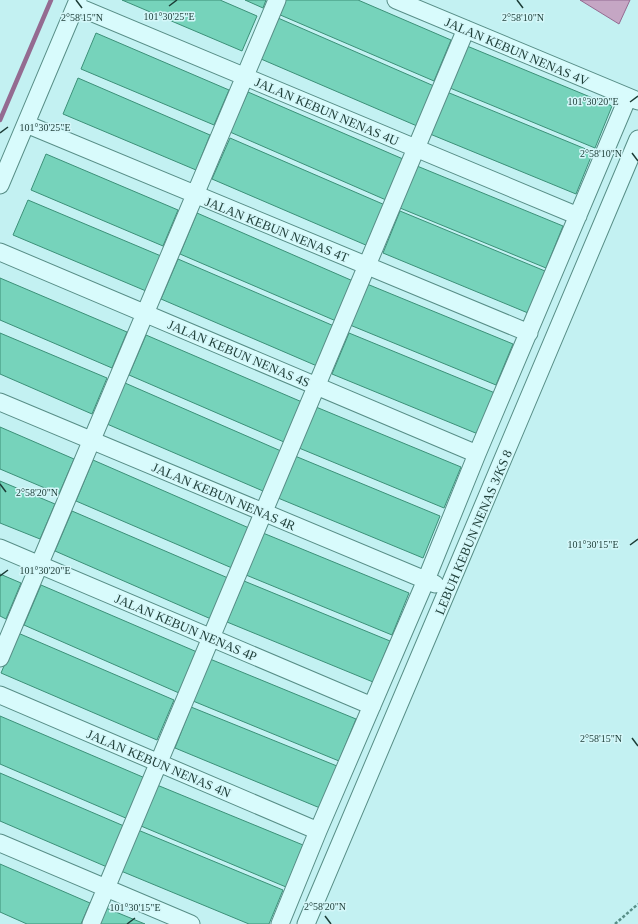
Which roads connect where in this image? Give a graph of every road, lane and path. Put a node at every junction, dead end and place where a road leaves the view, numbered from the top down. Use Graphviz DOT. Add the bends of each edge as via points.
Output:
graph roads {
  1 [pos="277,0"];
  2 [pos="396,0"];
  3 [pos="77,3"];
  4 [pos="466,29"];
  5 [pos="245,76"];
  6 [pos="633,99"];
  7 [pos="26,124"];
  8 [pos="638,139"];
  9 [pos="416,148"];
  10 [pos="0,185"];
  11 [pos="195,195"];
  12 [pos="578,216"];
  13 [pos="0,252"];
  14 [pos="367,266"];
  15 [pos="145,313"];
  16 [pos="529,333"];
  17 [pos="316,386"];
  18 [pos="0,402"];
  19 [pos="92,440"];
  20 [pos="478,454"];
  21 [pos="263,512"];
  22 [pos="0,548"];
  23 [pos="39,565"];
  24 [pos="426,580"];
  25 [pos="448,590"];
  26 [pos="211,638"];
  27 [pos="0,658"];
  28 [pos="0,695"];
  29 [pos="372,706"];
  30 [pos="158,763"];
  31 [pos="318,831"];
  32 [pos="0,843"];
  33 [pos="106,888"];
  34 [pos="638,904"];
  35 [pos="91,924"];
  36 [pos="191,924"];
  37 [pos="280,924"];
  38 [pos="306,924"];
  39 [pos="615,924"];
  1 -- 5 [label="street"];
  2 -- 4 [label="street, JALAN KEBUN NENAS 4V"];
  3 -- 5 [label="street, JALAN KEBUN NENAS 4U"];
  3 -- 7 [label="street"];
  4 -- 6 [label="street, JALAN KEBUN NENAS 4V"];
  4 -- 9 [label="street"];
  5 -- 9 [label="street, JALAN KEBUN NENAS 4U"];
  5 -- 11 [label="street"];
  6 -- 12 [label="street"];
  7 -- 10 [label="street"];
  7 -- 11 [label="street, JALAN KEBUN NENAS 4T"];
  8 -- 25 [label="street, LEBUH KEBUN NENAS 3/KS 8"];
  9 -- 12 [label="street, JALAN KEBUN NENAS 4U"];
  9 -- 14 [label="street"];
  11 -- 14 [label="street, JALAN KEBUN NENAS 4T"];
  11 -- 15 [label="street"];
  12 -- 16 [label="street"];
  13 -- 15 [label="street, JALAN KEBUN NENAS 4S"];
  14 -- 16 [label="street, JALAN KEBUN NENAS 4T"];
  14 -- 17 [label="street"];
  15 -- 17 [label="street, JALAN KEBUN NENAS 4S"];
  15 -- 19 [label="street"];
  16 -- 20 [label="street"];
  17 -- 20 [label="street, JALAN KEBUN NENAS 4S"];
  17 -- 21 [label="street"];
  18 -- 19 [label="street, JALAN KEBUN NENAS 4R"];
  19 -- 21 [label="street, JALAN KEBUN NENAS 4R"];
  19 -- 23 [label="street"];
  20 -- 24 [label="street"];
  21 -- 24 [label="street, JALAN KEBUN NENAS 4R"];
  21 -- 26 [label="street"];
  22 -- 23 [label="street, JALAN KEBUN NENAS 4P"];
  23 -- 26 [label="street, JALAN KEBUN NENAS 4P"];
  23 -- 27 [label="street"];
  24 -- 25 [label="street, JALAN KEBUN NENAS 4R"];
  24 -- 29 [label="street"];
  25 -- 38 [label="street, LEBUH KEBUN NENAS 3/KS 8"];
  26 -- 29 [label="street, JALAN KEBUN NENAS 4P"];
  26 -- 30 [label="street"];
  28 -- 30 [label="street, JALAN KEBUN NENAS 4N"];
  29 -- 31 [label="street"];
  30 -- 31 [label="street, JALAN KEBUN NENAS 4N"];
  30 -- 33 [label="street"];
  31 -- 37 [label="street"];
  32 -- 33 [label="street"];
  33 -- 35 [label="street"];
  33 -- 36 [label="street"];
  34 -- 39 [label="path"];
}
